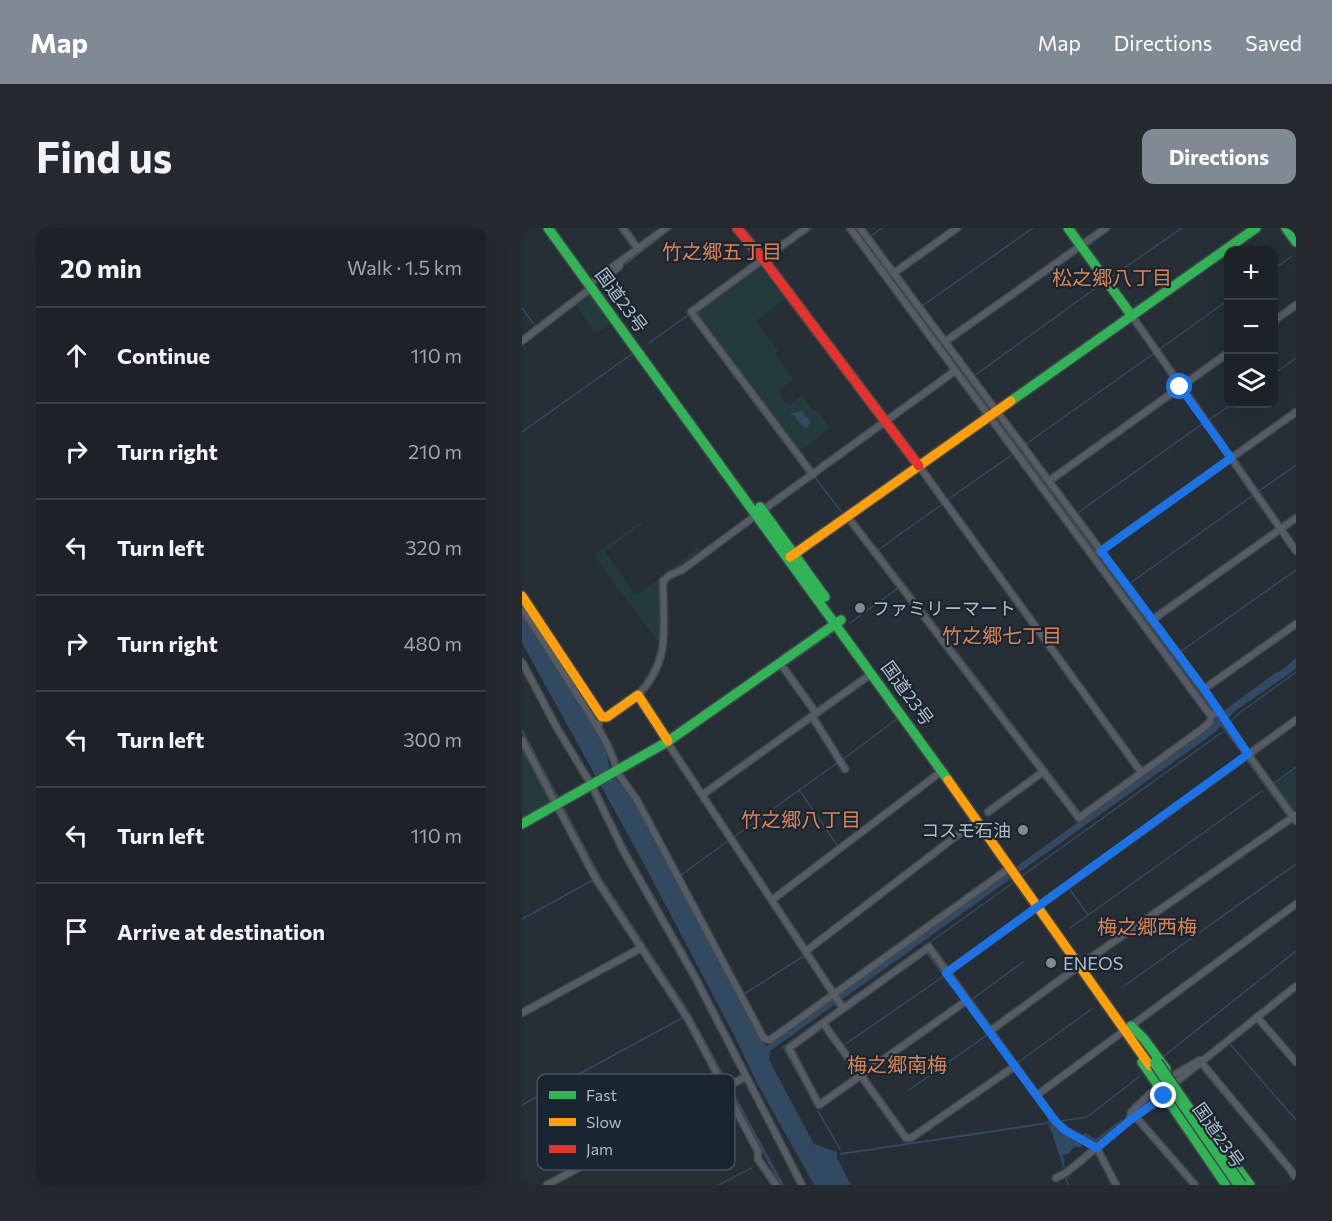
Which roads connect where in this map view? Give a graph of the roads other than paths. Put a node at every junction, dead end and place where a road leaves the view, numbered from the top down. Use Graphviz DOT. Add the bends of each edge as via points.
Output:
graph roads {
  1 [pos="548,228"];
  2 [pos="558,228"];
  3 [pos="623,228"];
  4 [pos="666,228"];
  5 [pos="737,228"];
  6 [pos="850,228"];
  7 [pos="860,228"];
  8 [pos="957,228"];
  9 [pos="1068,228"];
  10 [pos="1106,228"];
  11 [pos="1256,228"];
  12 [pos="1286,228"];
  13 [pos="802,229"];
  14 [pos="1296,242"];
  15 [pos="1081,246"];
  16 [pos="638,249"];
  17 [pos="763,259"];
  18 [pos="894,273"];
  19 [pos="599,279"];
  20 [pos="586,292"];
  21 [pos="1296,305"];
  22 [pos="1132,316"];
  23 [pos="1278,318"];
  24 [pos="522,341"];
  25 [pos="946,341"];
  26 [pos="1227,354"];
  27 [pos="955,371"];
  28 [pos="1180,387"];
  29 [pos="1296,412"];
  30 [pos="993,415"];
  31 [pos="885,422"];
  32 [pos="1231,458"];
  33 [pos="919,466"];
  34 [pos="813,475"];
  35 [pos="1049,481"];
  36 [pos="767,507"];
  37 [pos="847,516"];
  38 [pos="1296,518"];
  39 [pos="751,519"];
  40 [pos="1280,529"];
  41 [pos="1101,551"];
  42 [pos="1296,551"];
  43 [pos="790,556"];
  44 [pos="1093,556"];
  45 [pos="522,596"];
  46 [pos="522,608"];
  47 [pos="1152,620"];
  48 [pos="838,622"];
  49 [pos="1296,624"];
  50 [pos="522,662"];
  51 [pos="780,663"];
  52 [pos="871,674"];
  53 [pos="1204,689"];
  54 [pos="638,696"];
  55 [pos="1216,713"];
  56 [pos="814,715"];
  57 [pos="607,717"];
  58 [pos="1296,720"];
  59 [pos="597,726"];
  60 [pos="522,740"];
  61 [pos="668,741"];
  62 [pos="1246,756"];
  63 [pos="845,769"];
  64 [pos="942,771"];
  65 [pos="1044,771"];
  66 [pos="616,772"];
  67 [pos="1142,772"];
  68 [pos="594,785"];
  69 [pos="702,795"];
  70 [pos="560,804"];
  71 [pos="988,813"];
  72 [pos="1293,818"];
  73 [pos="522,824"];
  74 [pos="972,824"];
  75 [pos="1013,867"];
  76 [pos="772,900"];
  77 [pos="1041,904"];
  78 [pos="1296,904"];
  79 [pos="641,948"];
  80 [pos="806,951"];
  81 [pos="1083,964"];
  82 [pos="946,973"];
  83 [pos="1296,986"];
  84 [pos="834,995"];
  85 [pos="966,1001"];
  86 [pos="842,1006"];
  87 [pos="522,1012"];
  88 [pos="1257,1017"];
  89 [pos="823,1023"];
  90 [pos="1128,1028"];
  91 [pos="990,1031"];
  92 [pos="1203,1060"];
  93 [pos="1296,1062"];
  94 [pos="1015,1065"];
  95 [pos="1153,1065"];
  96 [pos="720,1074"];
  97 [pos="862,1076"];
  98 [pos="745,1077"];
  99 [pos="1176,1079"];
  100 [pos="735,1083"];
  101 [pos="1158,1094"];
  102 [pos="1036,1095"];
  103 [pos="735,1104"];
  104 [pos="1136,1117"];
  105 [pos="1129,1121"];
  106 [pos="1097,1148"];
  107 [pos="1289,1168"];
  108 [pos="575,1170"];
  109 [pos="1296,1173"];
  110 [pos="1062,1175"];
  111 [pos="1296,1179"];
  112 [pos="547,1185"];
  113 [pos="776,1185"];
  114 [pos="802,1185"];
  115 [pos="1116,1185"];
  116 [pos="1195,1185"];
  117 [pos="1226,1185"];
  118 [pos="1231,1185"];
  119 [pos="1240,1185"];
  120 [pos="1250,1185"];
  1 -- 43 [label="main road, 国道23号"];
  2 -- 19 [label="main road, 国道23号"];
  3 -- 16 [label="street"];
  4 -- 16 [label="street"];
  5 -- 17 [label="main road"];
  6 -- 27 [label="street"];
  7 -- 18 [label="street"];
  8 -- 18 [label="street"];
  9 -- 15 [label="main road"];
  10 -- 15 [label="street"];
  11 -- 22 [label="main road"];
  12 -- 14 [label="main road"];
  13 -- 17 [label="street"];
  15 -- 22 [label="main road"];
  15 -- 25 [label="street"];
  16 -- 19 [label="street"];
  17 -- 31 [label="main road"];
  17 -- 34 [label="street" via="691,312"];
  18 -- 25 [label="street"];
  19 -- 43 [label="main road, 国道23号"];
  20 -- 24 [label="street"];
  21 -- 23 [label="street"];
  22 -- 28 [label="street"];
  22 -- 30 [label="main road"];
  25 -- 30 [label="street"];
  26 -- 28 [label="street"];
  27 -- 30 [label="street"];
  27 -- 31 [label="street"];
  28 -- 32 [label="street"];
  28 -- 35 [label="street"];
  29 -- 32 [label="street"];
  30 -- 33 [label="main road"];
  30 -- 35 [label="street"];
  30 -- 44 [label="street"];
  31 -- 33 [label="main road"];
  31 -- 34 [label="street"];
  32 -- 40 [label="street"];
  32 -- 41 [label="street"];
  33 -- 37 [label="main road"];
  33 -- 67 [label="street"];
  34 -- 36 [label="street"];
  35 -- 41 [label="street"];
  37 -- 43 [label="main road"];
  37 -- 65 [label="street"];
  38 -- 40 [label="street"];
  39 -- 54 [label="street" via="663,581 663,653 649,684"];
  40 -- 42 [label="street"];
  40 -- 47 [label="street"];
  41 -- 44 [label="street"];
  41 -- 47 [label="street"];
  43 -- 48 [label="main road, 国道23号"];
  44 -- 55 [label="street"];
  45 -- 57 [label="main road" via="602,717"];
  46 -- 59 [label="street"];
  47 -- 53 [label="street"];
  48 -- 51 [label="main road"];
  48 -- 52 [label="main road, 国道23号"];
  48 -- 75 [label="main road, 国道23号"];
  49 -- 53 [label="street"];
  50 -- 68 [label="street" via="556,728"];
  51 -- 56 [label="street"];
  51 -- 61 [label="main road"];
  52 -- 56 [label="street"];
  52 -- 64 [label="main road, 国道23号"];
  53 -- 55 [label="street"];
  54 -- 57 [label="main road"];
  54 -- 61 [label="main road"];
  55 -- 62 [label="street" via="1226,722"];
  55 -- 67 [label="street" via="1202,729"];
  56 -- 63 [label="street"];
  56 -- 69 [label="street"];
  57 -- 59 [label="street"];
  58 -- 62 [label="street"];
  59 -- 66 [label="street"];
  60 -- 70 [label="street"];
  61 -- 66 [label="main road"];
  61 -- 69 [label="street"];
  62 -- 72 [label="street"];
  62 -- 77 [label="street"];
  64 -- 75 [label="main road, 国道23号"];
  64 -- 76 [label="street"];
  65 -- 67 [label="street" via="1079,818"];
  65 -- 71 [label="street"];
  66 -- 68 [label="main road"];
  66 -- 84 [label="street" via="637,800 764,1039 770,1040"];
  68 -- 70 [label="main road"];
  68 -- 98 [label="street" via="624,852 696,979"];
  69 -- 76 [label="street"];
  70 -- 73 [label="main road"];
  70 -- 79 [label="street" via="596,879"];
  72 -- 81 [label="street"];
  74 -- 80 [label="street"];
  75 -- 77 [label="main road, 国道23号"];
  75 -- 84 [label="street"];
  76 -- 80 [label="street"];
  77 -- 81 [label="main road, 国道23号"];
  77 -- 82 [label="street"];
  78 -- 90 [label="street"];
  79 -- 87 [label="street"];
  79 -- 96 [label="street"];
  80 -- 84 [label="street"];
  81 -- 90 [label="main road, 国道23号"];
  81 -- 91 [label="street"];
  82 -- 85 [label="street"];
  82 -- 86 [label="street" via="928,947"];
  83 -- 88 [label="street"];
  84 -- 86 [label="street"];
  85 -- 91 [label="street"];
  85 -- 97 [label="street"];
  86 -- 89 [label="street"];
  88 -- 92 [label="street"];
  88 -- 93 [label="street"];
  89 -- 97 [label="street"];
  89 -- 97 [label="street" via="789,1048 819,1106"];
  90 -- 95 [label="main road, 国道23号"];
  90 -- 99 [label="main road" via="1144,1039"];
  90 -- 101 [label="main road"];
  90 -- 102 [label="street"];
  91 -- 94 [label="street"];
  92 -- 99 [label="street"];
  92 -- 107 [label="street"];
  94 -- 97 [label="street" via="911,1138 906,1138"];
  94 -- 102 [label="street"];
  95 -- 118 [label="main road, 国道23号"];
  95 -- 119 [label="main road, 国道23号, bridge"];
  98 -- 100 [label="street"];
  98 -- 114 [label="street"];
  99 -- 120 [label="main road"];
  101 -- 104 [label="street"];
  101 -- 105 [label="street" via="1131,1112"];
  101 -- 117 [label="main road"];
  102 -- 106 [label="street" via="1056,1122"];
  103 -- 113 [label="street" via="758,1151 758,1159"];
  104 -- 105 [label="street"];
  104 -- 116 [label="street"];
  105 -- 106 [label="street"];
  106 -- 110 [label="street"];
  106 -- 115 [label="street"];
  107 -- 109 [label="street"];
  107 -- 111 [label="street"];
  108 -- 112 [label="street"];
}
